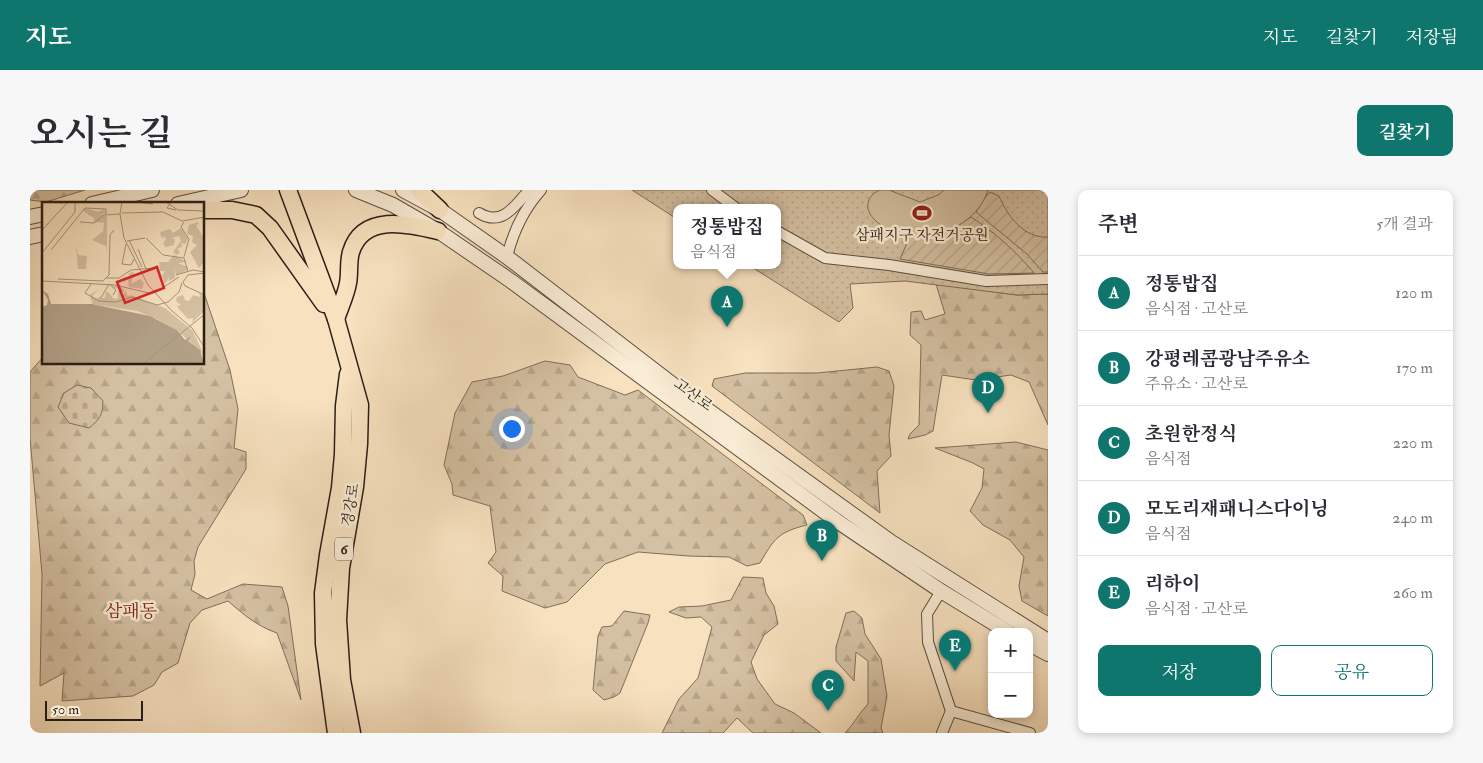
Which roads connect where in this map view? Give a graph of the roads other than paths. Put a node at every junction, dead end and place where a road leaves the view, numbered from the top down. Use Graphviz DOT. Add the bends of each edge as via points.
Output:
graph roads {
  1 [pos="152,190"];
  2 [pos="241,190"];
  3 [pos="288,190"];
  4 [pos="356,190"];
  5 [pos="403,190"];
  6 [pos="419,190"];
  7 [pos="529,190"];
  8 [pos="541,190"];
  9 [pos="712,190"];
  10 [pos="101,202"];
  11 [pos="187,202"];
  12 [pos="731,204"];
  13 [pos="205,210"];
  14 [pos="440,210"];
  15 [pos="480,213"];
  16 [pos="438,231"];
  17 [pos="781,233"];
  18 [pos="507,257"];
  19 [pos="1048,279"];
  20 [pos="336,319"];
  21 [pos="349,366"];
  22 [pos="941,592"];
  23 [pos="1001,628"];
  24 [pos="1048,641"];
  25 [pos="1033,646"];
  26 [pos="1048,654"];
  27 [pos="951,711"];
  28 [pos="336,733"];
  29 [pos="352,733"];
  30 [pos="942,733"];
  31 [pos="1030,733"];
  1 -- 10 [label="street"];
  2 -- 11 [label="street"];
  3 -- 20 [label="main road, 경강로 / 6"];
  4 -- 16 [label="street, 고산로" via="394,205"];
  5 -- 14 [label="street, 고산로"];
  6 -- 14 [label="main road"];
  7 -- 15 [label="street" via="499,218 487,218"];
  8 -- 18 [label="street" via="522,216 512,236"];
  9 -- 12 [label="street"];
  13 -- 20 [label="main road" via="256,214 270,228"];
  14 -- 18 [label="street, 고산로"];
  16 -- 20 [label="main road" via="407,224 379,224 362,232 350,252 348,283"];
  16 -- 22 [label="street, 고산로" via="837,521"];
  17 -- 19 [label="street" via="825,258 986,281"];
  18 -- 24 [label="street, 고산로" via="680,390 891,542"];
  20 -- 21 [label="main road, 경강로 / 6"];
  21 -- 28 [label="main road, 경강로 / 6" via="340,488 324,594 324,644"];
  21 -- 29 [label="main road, 경강로 / 6" via="360,406 359,444 341,568 338,620 342,680"];
  22 -- 23 [label="street, 고산로"];
  22 -- 27 [label="street" via="927,614 928,642"];
  25 -- 26 [label="street"];
  27 -- 30 [label="street"];
  27 -- 31 [label="street"];
}
